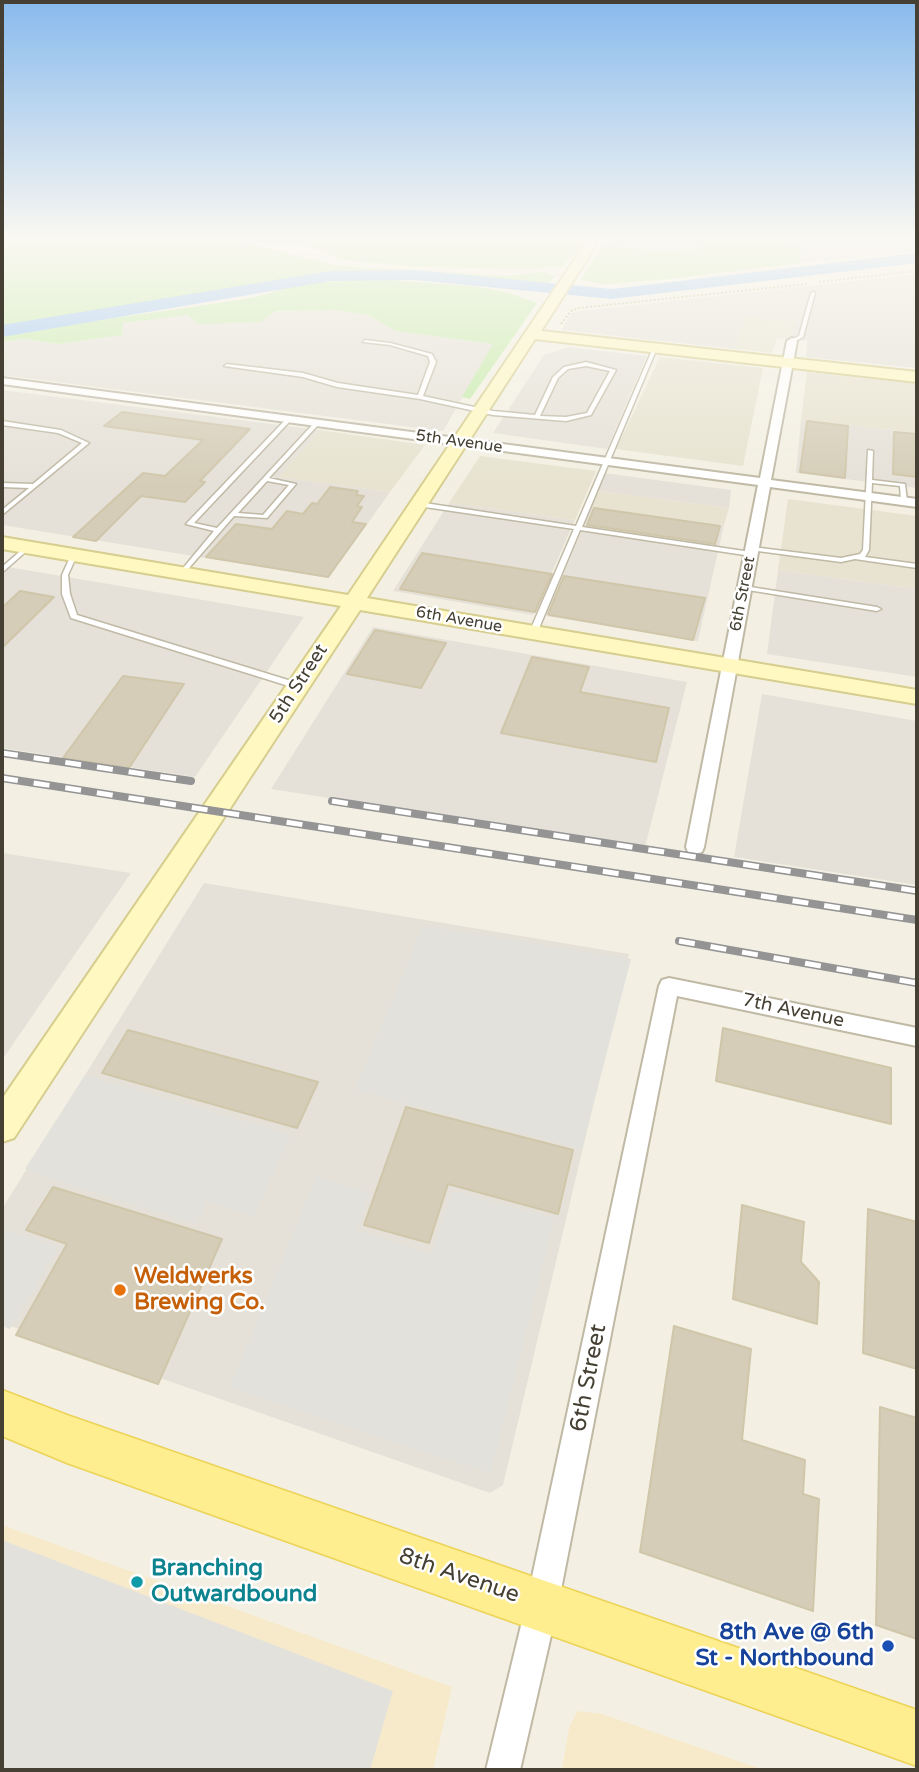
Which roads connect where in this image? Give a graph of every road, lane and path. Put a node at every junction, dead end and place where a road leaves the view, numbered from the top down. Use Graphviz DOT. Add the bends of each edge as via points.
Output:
graph roads {
  1 [pos="540,320"];
  2 [pos="565,320"];
  3 [pos="806,320"];
  4 [pos="557,330"];
  5 [pos="530,334"];
  6 [pos="365,341"];
  7 [pos="792,341"];
  8 [pos="655,348"];
  9 [pos="788,362"];
  10 [pos="227,366"];
  11 [pos="917,377"];
  12 [pos="2,381"];
  13 [pos="420,397"];
  14 [pos="480,409"];
  15 [pos="537,417"];
  16 [pos="289,419"];
  17 [pos="2,423"];
  18 [pos="317,423"];
  19 [pos="458,442"];
  20 [pos="870,451"];
  21 [pos="606,461"];
  22 [pos="265,480"];
  23 [pos="869,481"];
  24 [pos="765,482"];
  25 [pos="2,485"];
  26 [pos="34,486"];
  27 [pos="868,496"];
  28 [pos="904,501"];
  29 [pos="917,503"];
  30 [pos="418,504"];
  31 [pos="2,513"];
  32 [pos="232,514"];
  33 [pos="578,528"];
  34 [pos="218,530"];
  35 [pos="2,543"];
  36 [pos="27,548"];
  37 [pos="751,551"];
  38 [pos="74,555"];
  39 [pos="858,558"];
  40 [pos="917,566"];
  41 [pos="2,570"];
  42 [pos="181,574"];
  43 [pos="744,588"];
  44 [pos="353,603"];
  45 [pos="877,609"];
  46 [pos="533,633"];
  47 [pos="729,666"];
  48 [pos="298,686"];
  49 [pos="917,697"];
  50 [pos="695,846"];
  51 [pos="669,986"];
  52 [pos="917,1037"];
  53 [pos="2,1127"];
  54 [pos="2,1413"];
  55 [pos="542,1605"];
  56 [pos="917,1738"];
  57 [pos="503,1770"];
  1 -- 5 [label="main road, 5th Street"];
  2 -- 4 [label="path"];
  3 -- 7 [label="lane" via="801,337"];
  5 -- 8 [label="main road"];
  5 -- 14 [label="main road, 5th Street"];
  6 -- 13 [label="lane" via="430,355 433,362"];
  7 -- 9 [label="street, 6th Street"];
  8 -- 9 [label="main road"];
  8 -- 21 [label="lane"];
  9 -- 11 [label="main road"];
  9 -- 24 [label="street, 6th Street"];
  10 -- 13 [label="lane"];
  12 -- 16 [label="street, 5th Avenue"];
  13 -- 14 [label="lane"];
  14 -- 15 [label="lane"];
  14 -- 19 [label="main road, 5th Street"];
  15 -- 15 [label="lane" via="575,419 589,414 613,370 586,364 565,369 556,377"];
  16 -- 18 [label="street, 5th Avenue"];
  16 -- 34 [label="lane" via="189,524"];
  17 -- 26 [label="lane" via="59,431 86,443"];
  18 -- 19 [label="street, 5th Avenue"];
  18 -- 22 [label="lane"];
  19 -- 21 [label="street, 5th Avenue"];
  19 -- 30 [label="main road, 5th Street"];
  20 -- 23 [label="lane"];
  21 -- 24 [label="street, 5th Avenue"];
  21 -- 33 [label="lane"];
  22 -- 32 [label="lane"];
  22 -- 32 [label="lane" via="293,484 265,517"];
  23 -- 27 [label="lane"];
  23 -- 28 [label="lane" via="903,485"];
  24 -- 27 [label="street, 5th Avenue"];
  24 -- 37 [label="street, 6th Street"];
  25 -- 26 [label="lane"];
  26 -- 31 [label="lane"];
  27 -- 28 [label="street, 5th Avenue"];
  27 -- 39 [label="lane" via="866,550"];
  28 -- 29 [label="street, 5th Avenue"];
  30 -- 33 [label="lane"];
  30 -- 44 [label="main road, 5th Street"];
  32 -- 34 [label="lane"];
  33 -- 37 [label="lane"];
  33 -- 46 [label="lane"];
  34 -- 42 [label="lane"];
  35 -- 36 [label="main road, 6th Avenue"];
  36 -- 38 [label="main road, 6th Avenue"];
  36 -- 41 [label="lane"];
  37 -- 39 [label="lane"];
  37 -- 43 [label="street, 6th Street"];
  38 -- 42 [label="main road, 6th Avenue"];
  38 -- 48 [label="lane" via="65,575 74,616"];
  39 -- 40 [label="lane"];
  42 -- 44 [label="main road, 6th Avenue"];
  43 -- 45 [label="lane"];
  43 -- 47 [label="street, 6th Street"];
  44 -- 46 [label="main road, 6th Avenue"];
  44 -- 48 [label="main road, 5th Street"];
  46 -- 47 [label="main road, 6th Avenue"];
  47 -- 49 [label="main road, 6th Avenue"];
  47 -- 50 [label="street, 6th Street"];
  48 -- 53 [label="main road, 5th Street"];
  51 -- 52 [label="street, 7th Avenue"];
  51 -- 55 [label="street, 6th Street"];
  54 -- 55 [label="main road, 8th Avenue"];
  55 -- 56 [label="main road, 8th Avenue"];
  55 -- 57 [label="street, 6th Street"];
}
